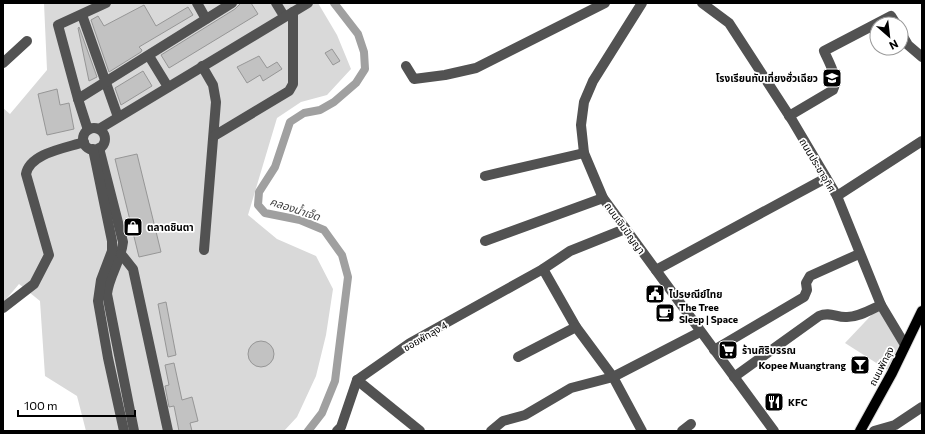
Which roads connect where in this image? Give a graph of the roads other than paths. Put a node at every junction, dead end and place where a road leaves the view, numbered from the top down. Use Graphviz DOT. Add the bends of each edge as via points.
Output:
graph roads {
  1 [pos="106,3"];
  2 [pos="197,3"];
  3 [pos="232,3"];
  4 [pos="276,3"];
  5 [pos="308,3"];
  6 [pos="604,3"];
  7 [pos="642,3"];
  8 [pos="702,3"];
  9 [pos="289,14"];
  10 [pos="82,15"];
  11 [pos="206,19"];
  12 [pos="869,27"];
  13 [pos="27,41"];
  14 [pos="909,46"];
  15 [pos="149,56"];
  16 [pos="922,57"];
  17 [pos="3,63"];
  18 [pos="202,66"];
  19 [pos="406,66"];
  20 [pos="104,82"];
  21 [pos="168,87"];
  22 [pos="78,99"];
  23 [pos="789,116"];
  24 [pos="118,117"];
  25 [pos="98,129"];
  26 [pos="88,130"];
  27 [pos="214,136"];
  28 [pos="922,141"];
  29 [pos="84,142"];
  30 [pos="96,149"];
  31 [pos="584,153"];
  32 [pos="485,176"];
  33 [pos="826,178"];
  34 [pos="837,196"];
  35 [pos="603,198"];
  36 [pos="624,229"];
  37 [pos="485,241"];
  38 [pos="204,250"];
  39 [pos="121,254"];
  40 [pos="859,254"];
  41 [pos="544,270"];
  42 [pos="656,270"];
  43 [pos="106,278"];
  44 [pos="881,305"];
  45 [pos="3,308"];
  46 [pos="922,311"];
  47 [pos="576,327"];
  48 [pos="700,332"];
  49 [pos="905,345"];
  50 [pos="714,350"];
  51 [pos="113,356"];
  52 [pos="518,356"];
  53 [pos="612,377"];
  54 [pos="734,378"];
  55 [pos="357,380"];
  56 [pos="922,407"];
  57 [pos="691,424"];
  58 [pos="124,431"];
  59 [pos="134,431"];
  60 [pos="168,431"];
  61 [pos="337,431"];
  62 [pos="420,431"];
  63 [pos="491,431"];
  64 [pos="642,431"];
  65 [pos="682,431"];
  66 [pos="774,431"];
  67 [pos="860,431"];
  68 [pos="875,431"];
  1 -- 10 [label="street"];
  2 -- 11 [label="street"];
  3 -- 11 [label="street"];
  4 -- 9 [label="street"];
  5 -- 9 [label="street"];
  6 -- 19 [label="street" via="476,68 414,79"];
  7 -- 31 [label="street, ถนนเจิมปัญญา" via="593,82 584,102 581,126"];
  8 -- 23 [label="street, ถนนประชาอุทิศ" via="730,23"];
  9 -- 18 [label="street"];
  9 -- 27 [label="street" via="293,84 289,91"];
  10 -- 20 [label="street"];
  10 -- 22 [label="street" via="58,25"];
  11 -- 15 [label="street"];
  12 -- 23 [label="street" via="824,51 836,85 833,90"];
  13 -- 17 [label="street"];
  14 -- 16 [label="street"];
  15 -- 20 [label="street"];
  15 -- 21 [label="street"];
  18 -- 21 [label="street"];
  18 -- 27 [label="street" via="213,85 216,102"];
  20 -- 22 [label="street"];
  20 -- 24 [label="street"];
  21 -- 24 [label="street"];
  22 -- 26 [label="street"];
  23 -- 33 [label="street, ถนนประชาอุทิศ"];
  24 -- 25 [label="street"];
  25 -- 26 [label="street"];
  25 -- 30 [label="street" via="105,136 104,143"];
  26 -- 29 [label="street" via="84,135"];
  27 -- 38 [label="street"];
  28 -- 34 [label="street"];
  29 -- 30 [label="street" via="87,147"];
  29 -- 45 [label="street" via="45,155 31,163 28,168 26,174 50,255 34,284"];
  30 -- 39 [label="street" via="123,242"];
  30 -- 43 [label="street" via="112,241"];
  31 -- 32 [label="street"];
  31 -- 35 [label="street, ถนนเจิมปัญญา"];
  33 -- 34 [label="street, ถนนประชาอุทิศ"];
  33 -- 42 [label="street"];
  34 -- 40 [label="street, ถนนประชาอุทิศ"];
  35 -- 36 [label="street, ถนนเจิมปัญญา"];
  35 -- 37 [label="street"];
  36 -- 41 [label="street, ซอยพัทลุง 4" via="570,251"];
  36 -- 42 [label="street, ถนนเจิมปัญญา"];
  39 -- 43 [label="street"];
  39 -- 60 [label="street" via="133,269"];
  40 -- 44 [label="street, ถนนประชาอุทิศ"];
  40 -- 50 [label="street" via="810,276 804,297"];
  41 -- 47 [label="street"];
  41 -- 55 [label="street, ซอยพัทลุง 4" via="410,343"];
  42 -- 48 [label="street, ถนนเจิมปัญญา"];
  43 -- 51 [label="street" via="98,302"];
  44 -- 49 [label="street, ถนนประชาอุทิศ"];
  44 -- 54 [label="street" via="853,317 845,318 825,313"];
  46 -- 49 [label="main road, ถนนพัทลุง"];
  47 -- 52 [label="street"];
  47 -- 53 [label="street"];
  48 -- 50 [label="street, ถนนเจิมปัญญา"];
  48 -- 53 [label="street"];
  49 -- 67 [label="main road, ถนนพัทลุง"];
  50 -- 54 [label="street, ถนนเจิมปัญญา"];
  51 -- 58 [label="street"];
  51 -- 59 [label="street"];
  53 -- 63 [label="street" via="571,388 524,415 504,421"];
  53 -- 64 [label="street"];
  54 -- 66 [label="street, ถนนเจิมปัญญา"];
  55 -- 61 [label="street" via="341,427"];
  55 -- 62 [label="street"];
  56 -- 68 [label="street" via="895,425"];
  57 -- 65 [label="street"];
}
